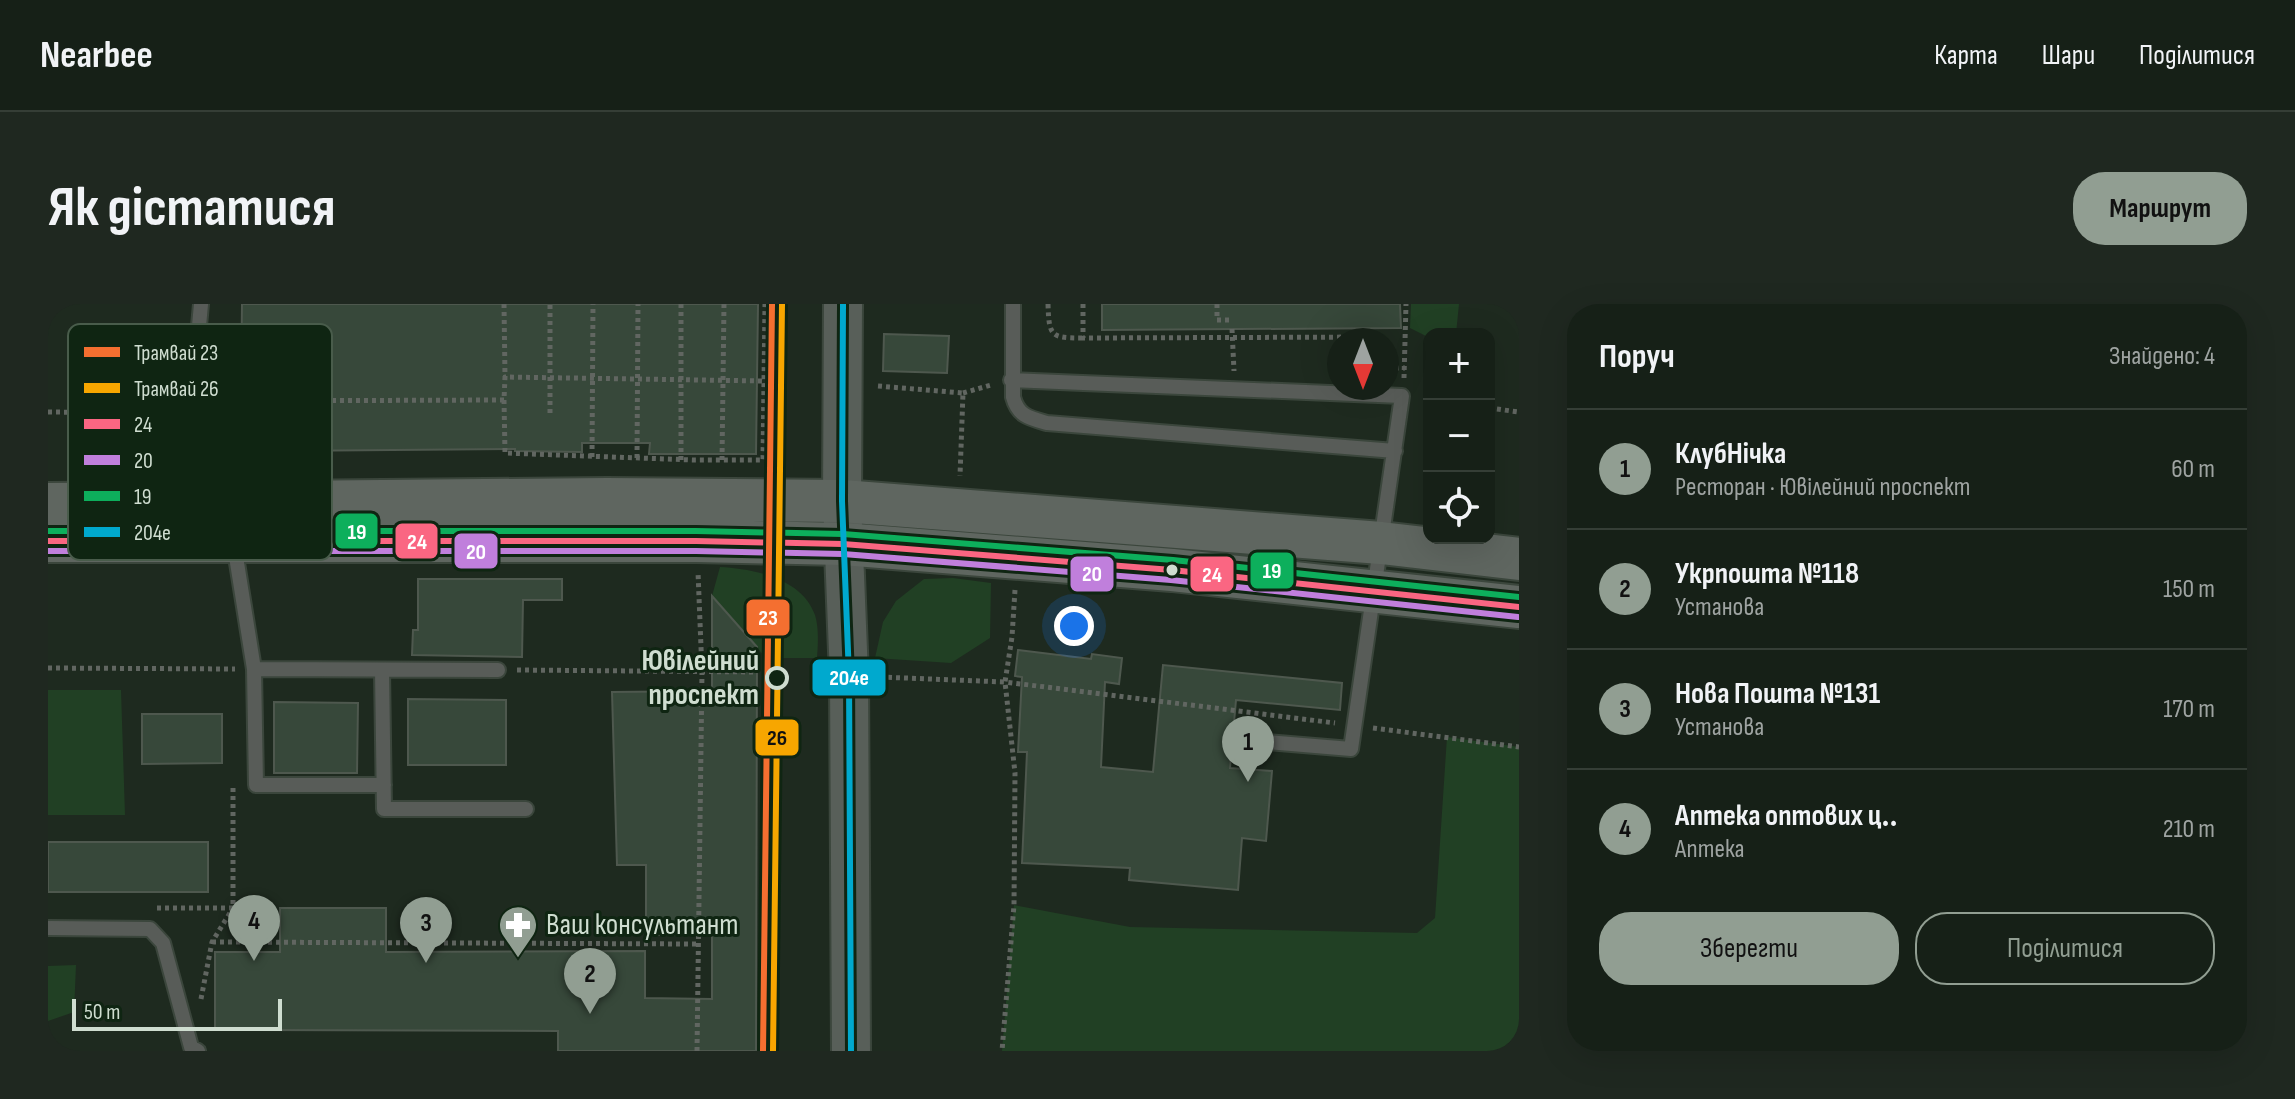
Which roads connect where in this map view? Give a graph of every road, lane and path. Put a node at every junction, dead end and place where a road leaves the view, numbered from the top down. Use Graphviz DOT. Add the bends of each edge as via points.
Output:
graph roads {
  1 [pos="201,304"];
  2 [pos="504,304"];
  3 [pos="550,304"];
  4 [pos="593,304"];
  5 [pos="638,304"];
  6 [pos="681,304"];
  7 [pos="724,304"];
  8 [pos="765,304"];
  9 [pos="843,304"];
  10 [pos="1013,304"];
  11 [pos="1048,304"];
  12 [pos="1083,304"];
  13 [pos="1217,304"];
  14 [pos="1406,304"];
  15 [pos="1232,320"];
  16 [pos="199,324"];
  17 [pos="1232,329"];
  18 [pos="1233,337"];
  19 [pos="1327,337"];
  20 [pos="1083,338"];
  21 [pos="1233,357"];
  22 [pos="1399,368"];
  23 [pos="1405,368"];
  24 [pos="505,377"];
  25 [pos="550,377"];
  26 [pos="592,377"];
  27 [pos="639,378"];
  28 [pos="681,378"];
  29 [pos="724,380"];
  30 [pos="1011,380"];
  31 [pos="765,381"];
  32 [pos="878,386"];
  33 [pos="963,393"];
  34 [pos="1402,396"];
  35 [pos="504,400"];
  36 [pos="332,401"];
  37 [pos="1495,409"];
  38 [pos="48,412"];
  39 [pos="68,412"];
  40 [pos="1519,412"];
  41 [pos="550,413"];
  42 [pos="1395,451"];
  43 [pos="592,457"];
  44 [pos="637,458"];
  45 [pos="681,460"];
  46 [pos="722,460"];
  47 [pos="960,476"];
  48 [pos="842,501"];
  49 [pos="48,504"];
  50 [pos="68,507"];
  51 [pos="332,519"];
  52 [pos="332,531"];
  53 [pos="68,539"];
  54 [pos="48,541"];
  55 [pos="1381,543"];
  56 [pos="843,544"];
  57 [pos="1519,559"];
  58 [pos="218,560"];
  59 [pos="697,563"];
  60 [pos="1003,584"];
  61 [pos="1373,590"];
  62 [pos="1519,607"];
  63 [pos="48,668"];
  64 [pos="234,669"];
  65 [pos="254,669"];
  66 [pos="382,670"];
  67 [pos="498,670"];
  68 [pos="702,672"];
  69 [pos="756,672"];
  70 [pos="877,677"];
  71 [pos="1005,682"];
  72 [pos="234,685"];
  73 [pos="1354,726"];
  74 [pos="1255,741"];
  75 [pos="1519,747"];
  76 [pos="233,780"];
  77 [pos="384,785"];
  78 [pos="526,809"];
  79 [pos="146,908"];
  80 [pos="233,908"];
  81 [pos="48,928"];
  82 [pos="212,942"];
  83 [pos="698,944"];
  84 [pos="194,1049"];
  85 [pos="697,1051"];
  86 [pos="851,1051"];
  87 [pos="1002,1051"];
  1 -- 16 [label="lane"];
  2 -- 24 [label="path"];
  3 -- 25 [label="path"];
  4 -- 26 [label="path"];
  5 -- 27 [label="path"];
  6 -- 28 [label="path"];
  7 -- 29 [label="path"];
  8 -- 31 [label="path"];
  9 -- 48 [label="main road"];
  10 -- 30 [label="lane"];
  11 -- 20 [label="path" via="1048,329 1053,334"];
  12 -- 20 [label="path"];
  13 -- 15 [label="path" via="1217,320"];
  14 -- 23 [label="path"];
  17 -- 18 [label="path"];
  18 -- 19 [label="path"];
  18 -- 20 [label="path"];
  18 -- 21 [label="path"];
  22 -- 23 [label="path"];
  23 -- 34 [label="path"];
  24 -- 25 [label="path"];
  24 -- 35 [label="path"];
  25 -- 26 [label="path"];
  25 -- 41 [label="path"];
  26 -- 27 [label="path"];
  26 -- 43 [label="path"];
  27 -- 28 [label="path"];
  27 -- 44 [label="path"];
  28 -- 29 [label="path"];
  28 -- 45 [label="path"];
  29 -- 31 [label="path"];
  29 -- 46 [label="path"];
  30 -- 33 [label="path"];
  30 -- 34 [label="lane"];
  30 -- 42 [label="lane" via="1016,408 1047,423"];
  31 -- 46 [label="path" via="763,460"];
  32 -- 33 [label="path"];
  33 -- 47 [label="path"];
  34 -- 42 [label="lane"];
  35 -- 36 [label="path"];
  35 -- 43 [label="path" via="505,453"];
  37 -- 40 [label="path"];
  38 -- 39 [label="path"];
  42 -- 55 [label="lane"];
  43 -- 44 [label="path"];
  44 -- 45 [label="path"];
  45 -- 46 [label="path"];
  48 -- 51 [label="main road" via="607,499"];
  48 -- 55 [label="main road"];
  48 -- 56 [label="main road"];
  49 -- 50 [label="main road"];
  52 -- 56 [label="main road"];
  53 -- 54 [label="main road"];
  55 -- 57 [label="main road"];
  55 -- 61 [label="lane"];
  56 -- 61 [label="main road"];
  56 -- 86 [label="main road"];
  58 -- 65 [label="lane"];
  59 -- 68 [label="path"];
  60 -- 71 [label="path" via="1015,585"];
  61 -- 62 [label="main road"];
  61 -- 73 [label="lane"];
  63 -- 64 [label="path"];
  64 -- 65 [label="path"];
  64 -- 72 [label="path"];
  65 -- 66 [label="lane"];
  65 -- 77 [label="lane" via="256,785"];
  66 -- 67 [label="lane"];
  66 -- 77 [label="lane"];
  67 -- 68 [label="path"];
  68 -- 69 [label="path"];
  68 -- 83 [label="path"];
  70 -- 71 [label="path"];
  71 -- 73 [label="path"];
  71 -- 87 [label="path" via="1015,788 1014,905"];
  73 -- 74 [label="lane" via="1351,749"];
  73 -- 75 [label="path"];
  76 -- 80 [label="path"];
  77 -- 78 [label="lane" via="384,809"];
  79 -- 80 [label="path"];
  80 -- 82 [label="path"];
  81 -- 84 [label="lane" via="150,929 163,943"];
  82 -- 83 [label="path"];
  82 -- 84 [label="path"];
  83 -- 85 [label="path"];
}
